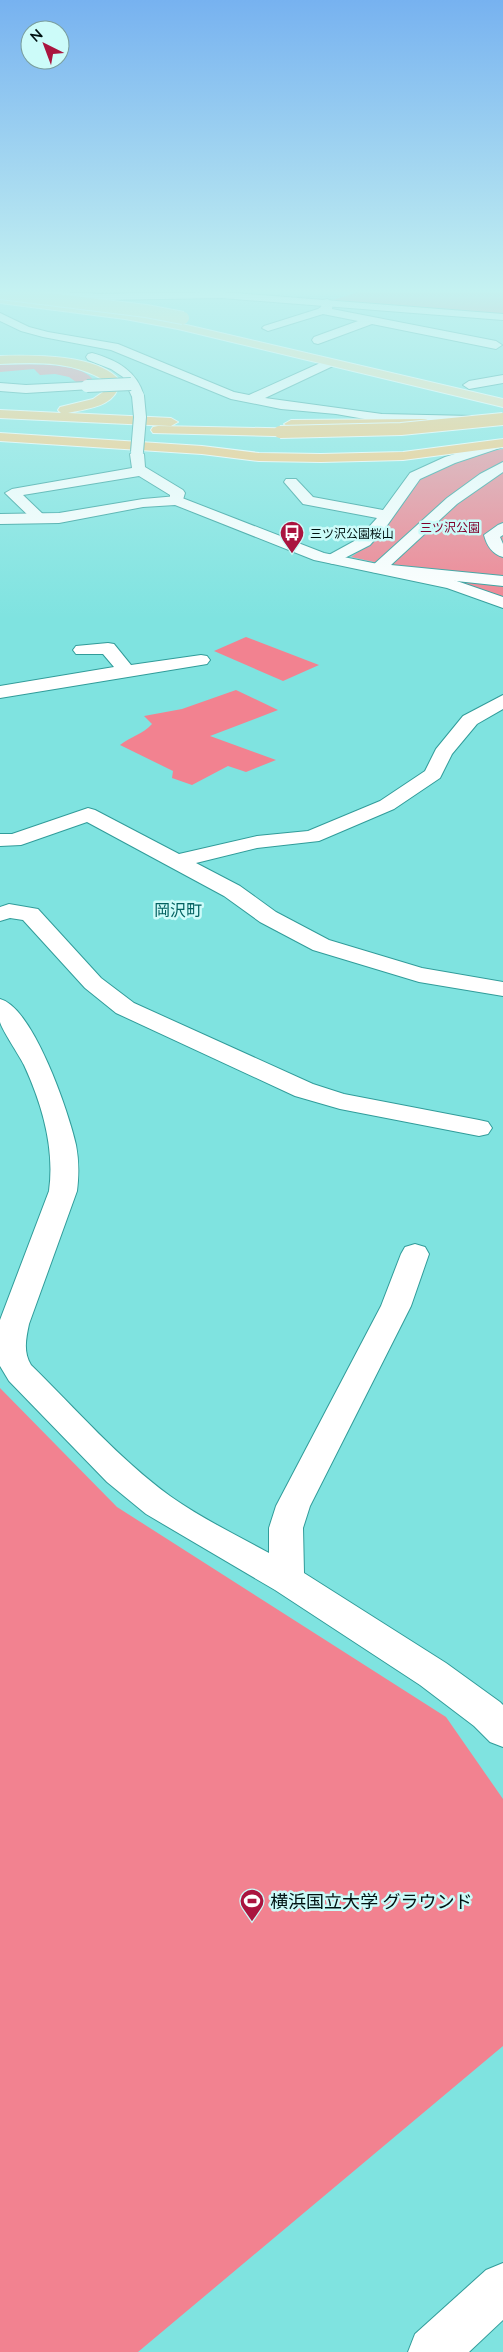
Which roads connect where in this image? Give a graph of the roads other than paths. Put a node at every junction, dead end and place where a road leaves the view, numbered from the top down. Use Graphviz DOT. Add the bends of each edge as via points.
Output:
graph roads {
  1 [pos="103,399"];
  2 [pos="137,399"];
  3 [pos="145,399"];
  4 [pos="250,399"];
  5 [pos="486,399"];
  6 [pos="503,403"];
  7 [pos="150,412"];
  8 [pos="500,420"];
  9 [pos="3,425"];
  10 [pos="503,430"];
  11 [pos="114,435"];
  12 [pos="503,436"];
  13 [pos="459,441"];
  14 [pos="503,443"];
  15 [pos="202,450"];
  16 [pos="503,450"];
  17 [pos="474,451"];
  18 [pos="503,466"];
  19 [pos="142,471"];
  20 [pos="291,482"];
  21 [pos="177,500"];
  22 [pos="387,515"];
  23 [pos="39,518"];
  24 [pos="0,519"];
  25 [pos="499,534"];
  26 [pos="503,552"];
  27 [pos="333,560"];
  28 [pos="378,569"];
  29 [pos="503,581"];
  30 [pos="503,603"];
  31 [pos="82,650"];
  32 [pos="202,660"];
  33 [pos="127,671"];
  34 [pos="0,692"];
  35 [pos="503,701"];
  36 [pos="0,840"];
  37 [pos="176,861"];
  38 [pos="0,914"];
  39 [pos="503,989"];
  40 [pos="0,1006"];
  41 [pos="479,1128"];
  42 [pos="415,1254"];
  43 [pos="287,1580"];
  44 [pos="498,1717"];
  45 [pos="503,2287"];
  46 [pos="433,2352"];
  1 -- 9 [label="highway"];
  2 -- 19 [label="street, bridge" via="140,417 137,452 138,466"];
  3 -- 7 [label="street"];
  4 -- 8 [label="street" via="382,418"];
  5 -- 6 [label="main road"];
  8 -- 9 [label="highway" via="420,424 146,422"];
  8 -- 9 [label="highway, bridge" via="389,434"];
  9 -- 11 [label="highway"];
  9 -- 15 [label="highway"];
  10 -- 11 [label="highway" via="335,441"];
  11 -- 13 [label="highway" via="282,447"];
  12 -- 13 [label="highway"];
  13 -- 15 [label="highway" via="430,447 356,453"];
  14 -- 15 [label="highway" via="442,453 376,458 259,457"];
  14 -- 17 [label="street"];
  16 -- 17 [label="street"];
  17 -- 22 [label="street" via="415,476"];
  18 -- 28 [label="street" via="443,506"];
  19 -- 21 [label="street" via="178,493"];
  19 -- 23 [label="street" via="12,493"];
  20 -- 22 [label="street" via="308,500"];
  21 -- 23 [label="street" via="59,518"];
  21 -- 27 [label="street"];
  22 -- 27 [label="street" via="364,542"];
  23 -- 24 [label="street"];
  25 -- 26 [label="street" via="495,546"];
  27 -- 28 [label="street"];
  28 -- 29 [label="street"];
  28 -- 30 [label="street" via="451,584"];
  31 -- 33 [label="street" via="108,648"];
  32 -- 33 [label="street"];
  33 -- 34 [label="street"];
  35 -- 37 [label="street" via="470,720 443,753 433,774 387,806 312,837 257,842"];
  36 -- 37 [label="street" via="14,840 88,814"];
  37 -- 39 [label="street" via="321,945 419,975"];
  38 -- 41 [label="street" via="8,911 30,914 93,983 125,1008 275,1078 340,1101"];
  40 -- 43 [label="street" via="16,1025 54,1108 66,1167 63,1191 20,1306 10,1341 11,1356 20,1373 119,1473 184,1522"];
  42 -- 43 [label="street" via="396,1306 293,1506 286,1528"];
  43 -- 44 [label="street"];
  45 -- 46 [label="street"];
}
